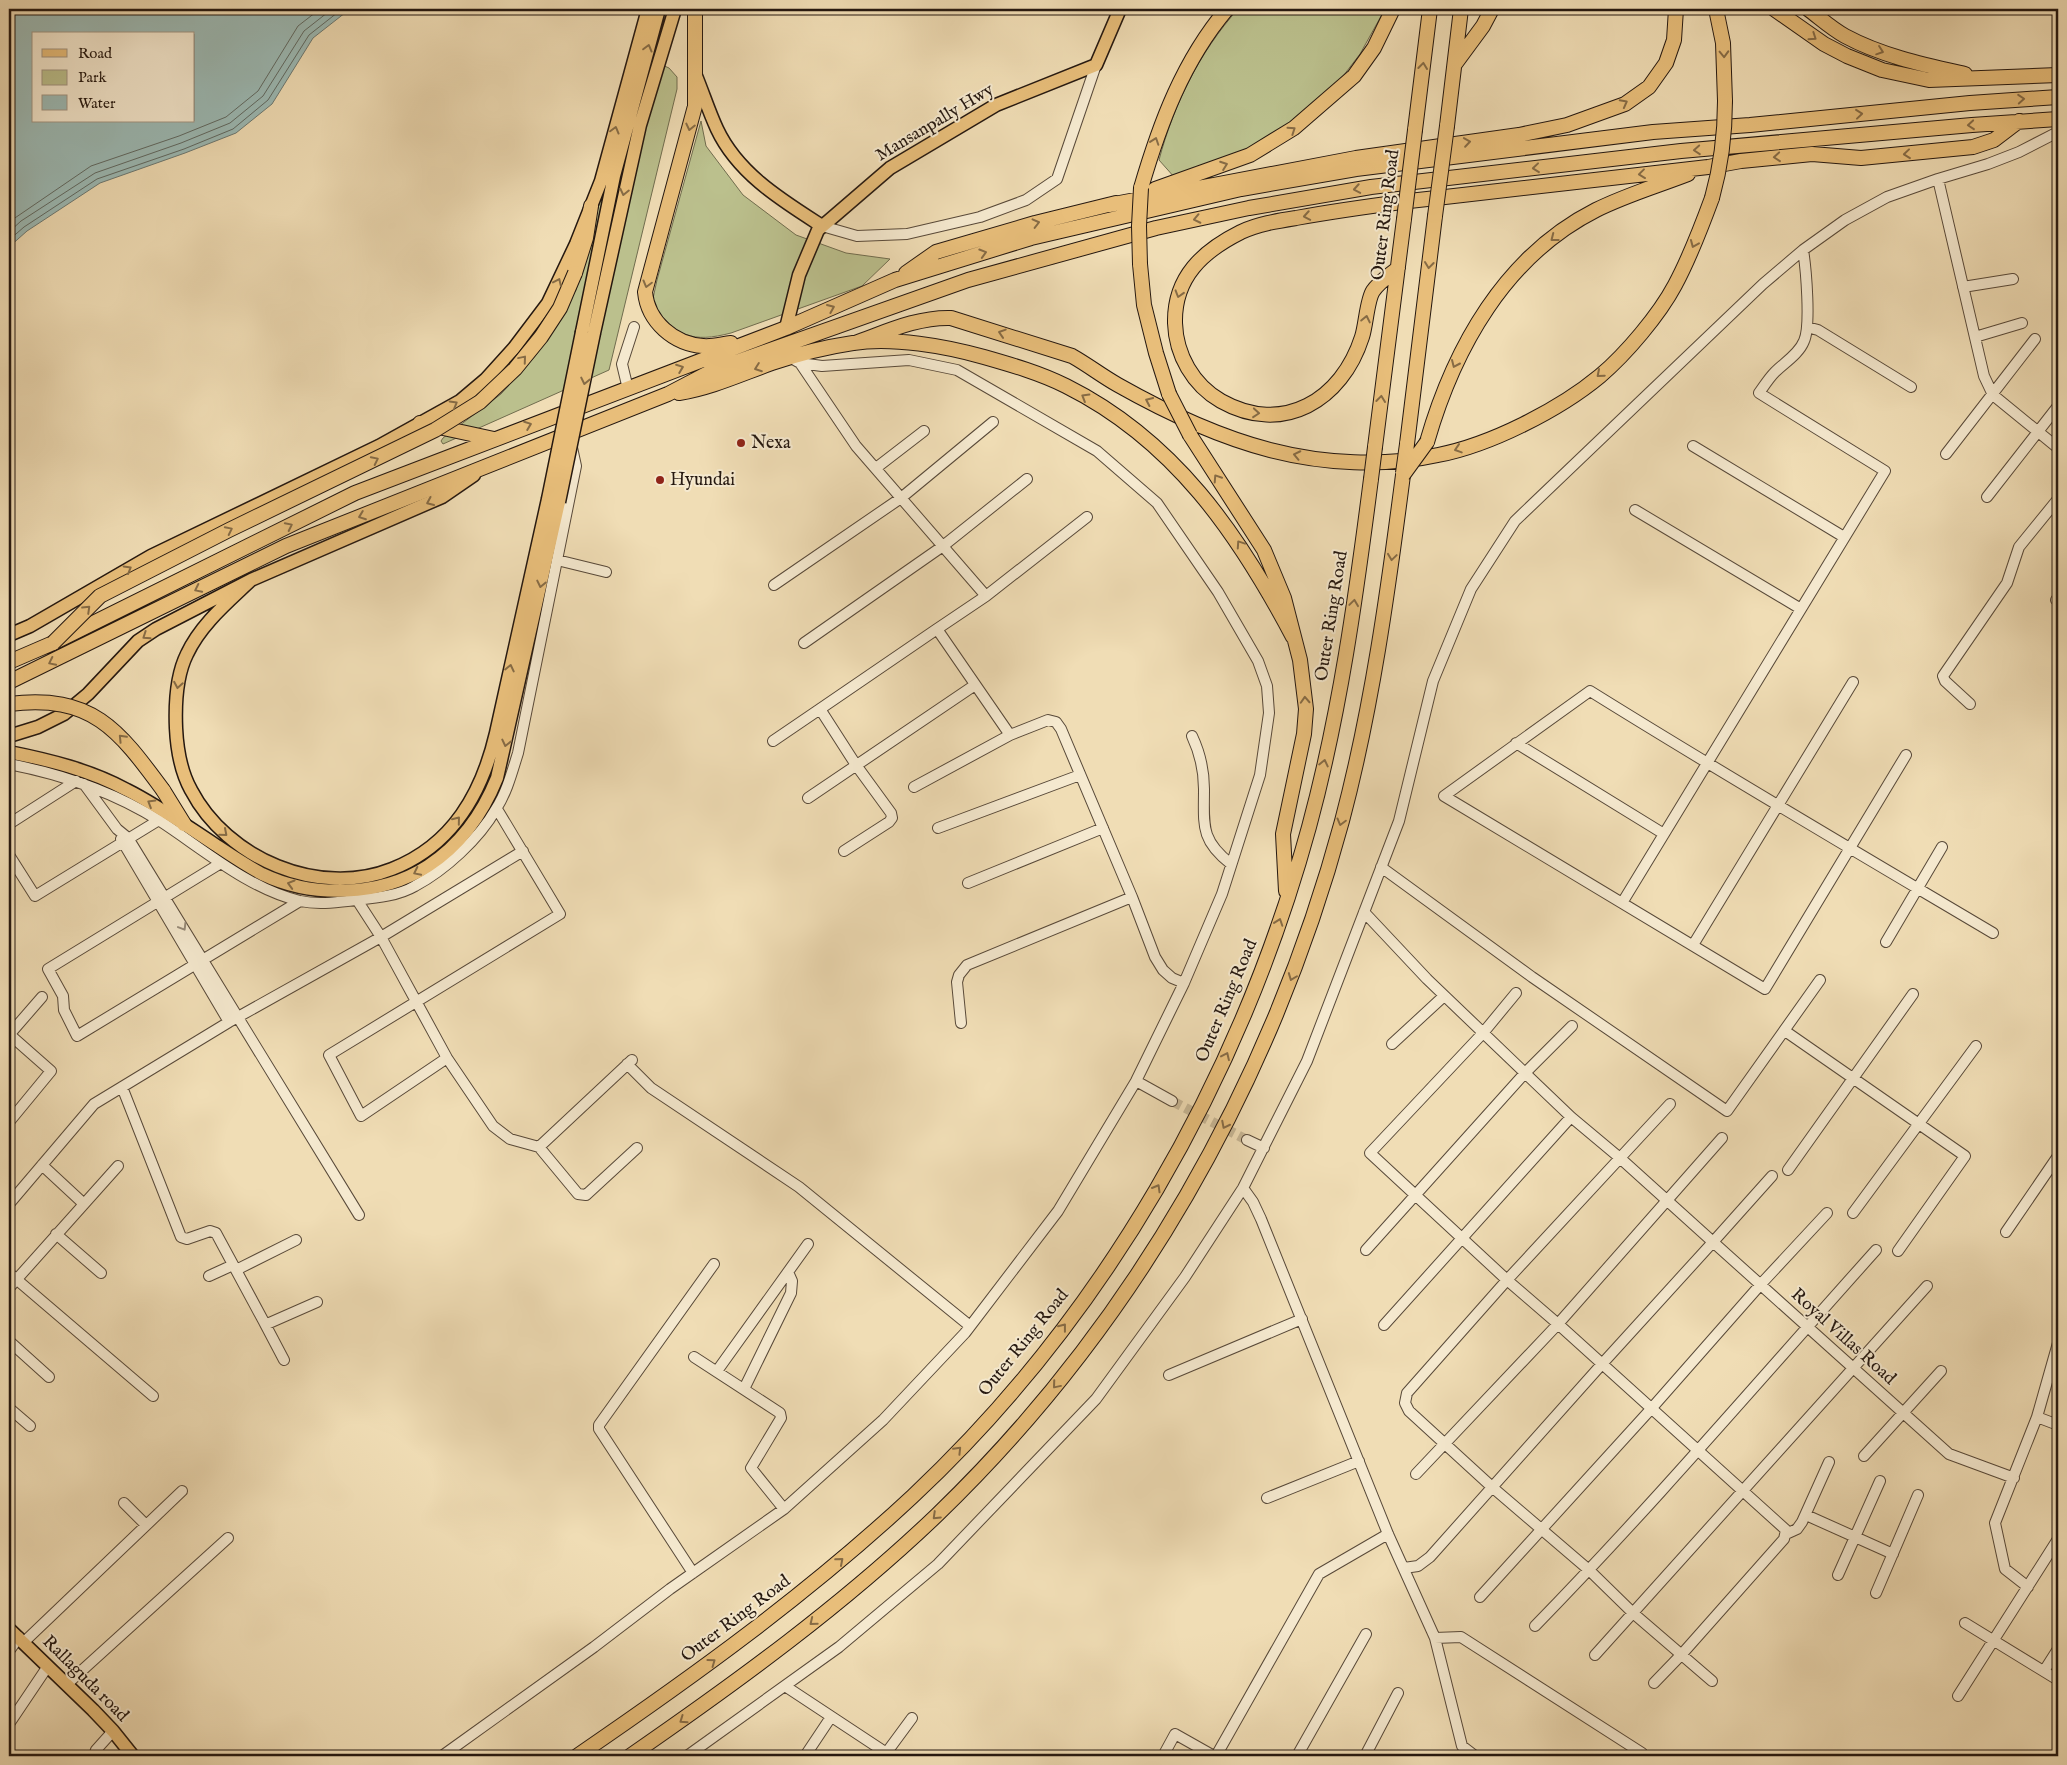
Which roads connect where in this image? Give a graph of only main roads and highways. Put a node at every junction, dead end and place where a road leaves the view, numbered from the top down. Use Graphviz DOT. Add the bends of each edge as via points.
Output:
graph roads {
  1 [pos="648,9"];
  2 [pos="659,9"];
  3 [pos="674,9"];
  4 [pos="695,9"];
  5 [pos="1120,9"];
  6 [pos="1227,9"];
  7 [pos="1393,9"];
  8 [pos="1430,9"];
  9 [pos="1461,9"];
  10 [pos="1492,9"];
  11 [pos="1676,9"];
  12 [pos="1716,9"];
  13 [pos="1774,9"];
  14 [pos="1808,9"];
  15 [pos="1454,64"];
  16 [pos="696,74"];
  17 [pos="2058,74"];
  18 [pos="1983,78"];
  19 [pos="2058,97"];
  20 [pos="2058,119"];
  21 [pos="2019,121"];
  22 [pos="1708,167"];
  23 [pos="1109,205"];
  24 [pos="591,206"];
  25 [pos="1152,208"];
  26 [pos="822,226"];
  27 [pos="1156,228"];
  28 [pos="1398,268"];
  29 [pos="895,280"];
  30 [pos="786,328"];
  31 [pos="588,332"];
  32 [pos="756,339"];
  33 [pos="855,343"];
  34 [pos="668,394"];
  35 [pos="603,398"];
  36 [pos="611,416"];
  37 [pos="420,423"];
  38 [pos="494,439"];
  39 [pos="486,467"];
  40 [pos="1403,475"];
  41 [pos="554,501"];
  42 [pos="251,580"];
  43 [pos="1271,583"];
  44 [pos="9,635"];
  45 [pos="52,643"];
  46 [pos="9,662"];
  47 [pos="9,682"];
  48 [pos="9,704"];
  49 [pos="9,736"];
  50 [pos="9,752"];
  51 [pos="184,824"];
  52 [pos="1286,901"];
  53 [pos="17,1636"];
  54 [pos="133,1756"];
  55 [pos="577,1756"];
  56 [pos="630,1756"];
  24 -- 1 [label="main road, one-way" via="601,181"];
  31 -- 2 [label="main road, one-way" via="614,176"];
  3 -- 31 [label="main road, one-way" via="640,125"];
  4 -- 16 [label="highway"];
  5 -- 26 [label="main road, Mansanpally Hwy" via="1096,65 996,105 890,168"];
  43 -- 6 [label="highway, one-way, bridge" via="1264,550 1190,435 1169,394 1144,305 1140,264 1141,188 1154,142 1172,96 1197,48"];
  23 -- 7 [label="highway, one-way" via="1250,155 1294,128 1354,76 1374,48"];
  28 -- 8 [label="highway, Outer Ring Road, one-way, bridge"];
  9 -- 15 [label="highway"];
  10 -- 15 [label="highway" via="1484,26"];
  23 -- 11 [label="highway, one-way" via="1356,158 1567,125 1625,104 1649,87 1666,63 1674,40"];
  12 -- 33 [label="highway, one-way, bridge" via="1723,43 1725,101 1718,178 1694,245 1674,286 1642,332 1600,375 1563,402 1496,437 1439,455 1398,461 1346,462 1306,457 1270,450 1213,431 1117,385 1072,356 951,318 919,320"];
  13 -- 18 [label="highway, one-way" via="1824,44 1882,70 1929,80"];
  14 -- 18 [label="highway, one-way" via="1845,36 1874,49 1920,64"];
  15 -- 40 [label="highway, one-way, bridge"];
  16 -- 26 [label="main road" via="718,131 742,166 775,196"];
  16 -- 32 [label="highway, one-way" via="695,106 645,292 647,305 665,330 689,344 705,346"];
  17 -- 18 [label="highway"];
  25 -- 19 [label="highway, one-way" via="1356,169 1653,132"];
  20 -- 21 [label="highway"];
  21 -- 22 [label="highway, one-way" via="1994,140 1973,147 1861,158 1812,154"];
  21 -- 27 [label="highway, one-way" via="1681,152 1371,187"];
  22 -- 28 [label="highway, one-way" via="1349,208 1243,231 1206,253 1181,287 1175,308 1180,351 1191,375 1208,394 1231,406 1259,414 1301,409 1320,401 1352,363 1363,336 1372,292"];
  22 -- 40 [label="highway, one-way, bridge" via="1595,211 1554,238 1518,269 1491,301 1469,335 1427,442"];
  29 -- 23 [label="highway, one-way" via="936,252"];
  37 -- 24 [label="main road, one-way" via="460,401 514,348 548,304"];
  45 -- 24 [label="highway, one-way, bridge" via="100,596 434,430 480,402 515,369 560,308 586,238"];
  25 -- 27 [label="highway"];
  29 -- 25 [label="highway, one-way" via="1031,238 1102,223"];
  26 -- 30 [label="main road, Mansanpally Hwy" via="799,275"];
  27 -- 34 [label="highway" via="968,280 714,370"];
  52 -- 28 [label="highway, Outer Ring Road, one-way, bridge" via="1316,798 1338,701"];
  30 -- 29 [label="highway, one-way"];
  30 -- 32 [label="highway"];
  31 -- 41 [label="main road, bridge"];
  35 -- 32 [label="highway, one-way"];
  33 -- 34 [label="highway, one-way" via="700,389"];
  43 -- 33 [label="highway, one-way" via="1221,518 1174,465 1129,426 1067,386 1028,370 956,349 903,342"];
  34 -- 36 [label="highway"];
  35 -- 36 [label="highway"];
  38 -- 35 [label="highway, one-way"];
  36 -- 39 [label="highway"];
  37 -- 38 [label="highway"];
  44 -- 37 [label="main road, one-way" via="151,556"];
  45 -- 38 [label="highway, one-way, bridge" via="355,493"];
  39 -- 42 [label="main road, one-way" via="442,496"];
  39 -- 47 [label="highway, one-way" via="286,546"];
  40 -- 56 [label="highway, one-way" via="1376,658 1360,741 1342,820 1315,911 1278,1012 1244,1087 1157,1245 1060,1381 982,1469 936,1515 802,1631"];
  42 -- 41 [label="main road, one-way" via="206,624 190,648 180,672 175,714 177,739 190,789 204,811 232,841 275,865 315,876 339,878 374,874 409,861 442,836 461,815 482,781"];
  41 -- 51 [label="main road, one-way" via="497,778 479,814 442,856 420,870 385,884 360,890 320,890 262,874"];
  42 -- 49 [label="main road, one-way" via="138,641 88,694 64,714"];
  52 -- 43 [label="highway, one-way" via="1283,834 1304,734 1306,709 1300,660 1284,598"];
  45 -- 46 [label="highway"];
  51 -- 48 [label="highway, one-way, bridge" via="131,748 102,720 60,704 30,701"];
  51 -- 50 [label="main road, one-way" via="149,801 97,776"];
  55 -- 52 [label="highway, Outer Ring Road, one-way" via="672,1690 828,1572 915,1494 1036,1362 1112,1260 1180,1146 1217,1074 1258,980"];
  53 -- 54 [label="main road, Rallaguda road" via="113,1731"];
}
